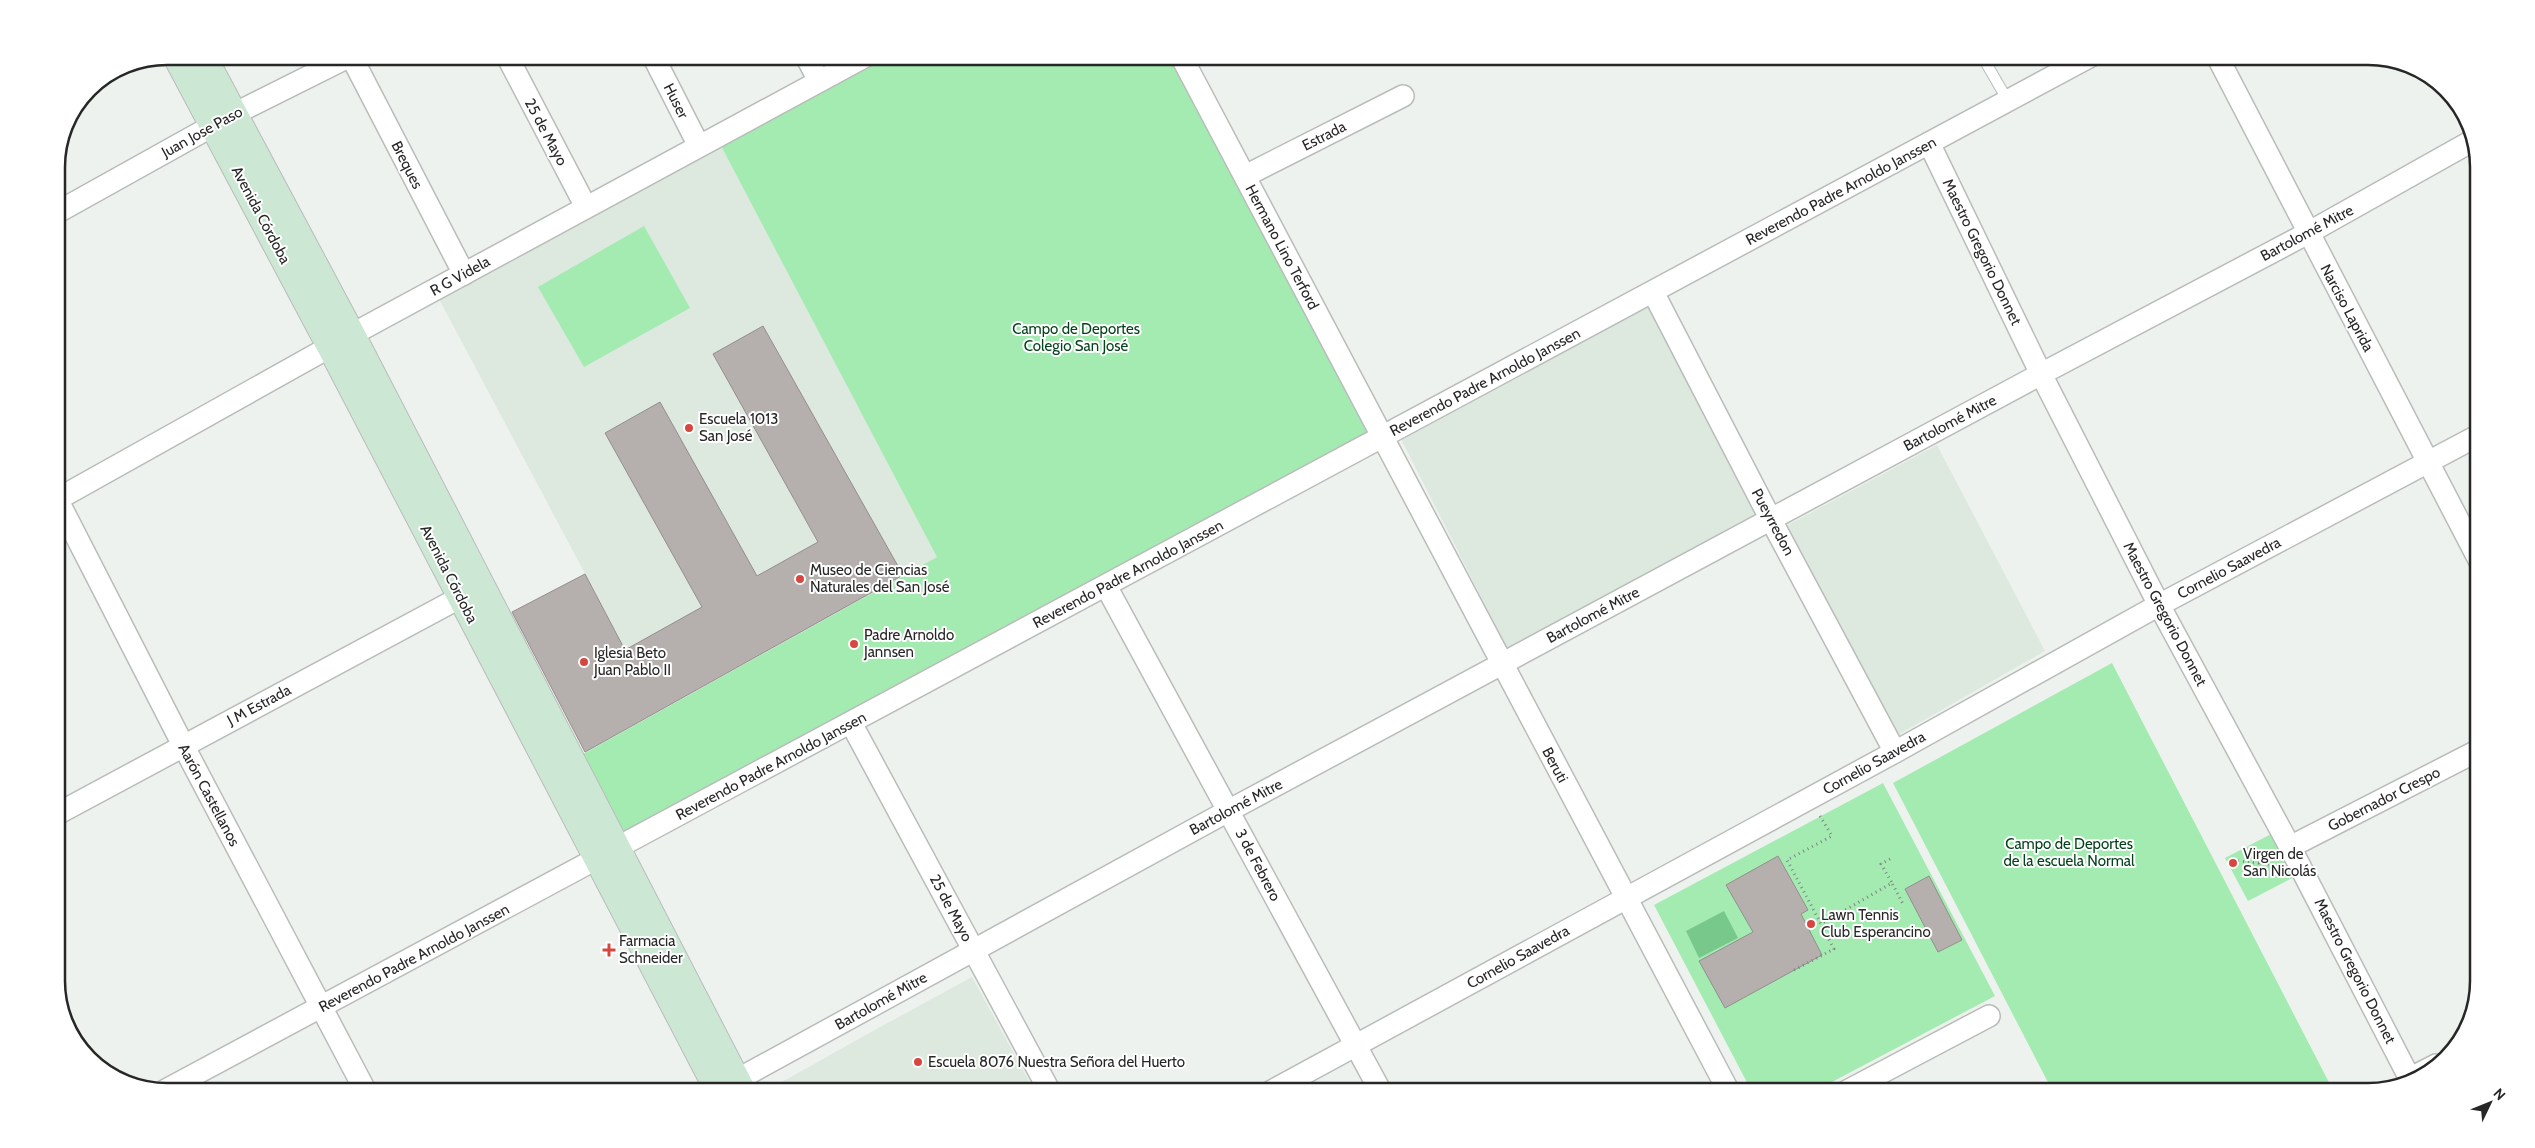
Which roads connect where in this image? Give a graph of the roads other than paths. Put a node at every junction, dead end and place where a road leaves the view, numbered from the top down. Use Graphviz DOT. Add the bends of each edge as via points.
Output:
graph roads {
  1 [pos="183,65"];
  2 [pos="205,65"];
  3 [pos="332,65"];
  4 [pos="355,65"];
  5 [pos="512,65"];
  6 [pos="658,65"];
  7 [pos="810,65"];
  8 [pos="850,65"];
  9 [pos="1186,65"];
  10 [pos="1987,65"];
  11 [pos="2074,65"];
  12 [pos="2222,65"];
  13 [pos="819,82"];
  14 [pos="1403,96"];
  15 [pos="2008,101"];
  16 [pos="223,120"];
  17 [pos="1929,144"];
  18 [pos="2467,144"];
  19 [pos="699,146"];
  20 [pos="1245,176"];
  21 [pos="586,207"];
  22 [pos="65,208"];
  23 [pos="2308,233"];
  24 [pos="464,274"];
  25 [pos="1653,292"];
  26 [pos="341,340"];
  27 [pos="2041,374"];
  28 [pos="1383,437"];
  29 [pos="2470,440"];
  30 [pos="2428,463"];
  31 [pos="65,495"];
  32 [pos="65,515"];
  33 [pos="1771,520"];
  34 [pos="2470,543"];
  35 [pos="1106,586"];
  36 [pos="461,597"];
  37 [pos="2159,605"];
  38 [pos="1501,664"];
  39 [pos="851,723"];
  40 [pos="183,746"];
  41 [pos="1895,752"];
  42 [pos="2470,755"];
  43 [pos="65,809"];
  44 [pos="1228,811"];
  45 [pos="2281,850"];
  46 [pos="607,854"];
  47 [pos="1626,898"];
  48 [pos="973,949"];
  49 [pos="322,1007"];
  50 [pos="1989,1016"];
  51 [pos="1355,1045"];
  52 [pos="2408,1075"];
  53 [pos="179,1083"];
  54 [pos="361,1083"];
  55 [pos="723,1083"];
  56 [pos="737,1083"];
  57 [pos="1045,1083"];
  58 [pos="1286,1083"];
  59 [pos="1375,1083"];
  60 [pos="1724,1083"];
  61 [pos="1863,1083"];
  1 -- 16 [label="main road, Avenida Córdoba"];
  2 -- 16 [label="main road, Avenida Córdoba"];
  3 -- 16 [label="street, Juan Jose Paso"];
  4 -- 24 [label="street, Breques"];
  5 -- 21 [label="street, 25 de Mayo"];
  6 -- 19 [label="street, Huser"];
  7 -- 13 [label="street"];
  8 -- 13 [label="street, R G Videla"];
  9 -- 20 [label="street, Hermano Lino Terford"];
  10 -- 15 [label="lane"];
  11 -- 15 [label="street, Reverendo Padre Arnoldo Janssen"];
  12 -- 23 [label="street, Narciso Laprida"];
  13 -- 19 [label="street, R G Videla"];
  14 -- 20 [label="street, Estrada"];
  15 -- 17 [label="street, Reverendo Padre Arnoldo Janssen"];
  16 -- 22 [label="street, Juan Jose Paso"];
  16 -- 26 [label="main road, Avenida Córdoba"];
  17 -- 25 [label="street, Reverendo Padre Arnoldo Janssen"];
  17 -- 27 [label="street, Maestro Gregorio Donnet"];
  18 -- 23 [label="street, Bartolomé Mitre"];
  19 -- 21 [label="street, R G Videla"];
  20 -- 28 [label="street, Hermano Lino Terford"];
  21 -- 24 [label="street, R G Videla"];
  23 -- 27 [label="street, Bartolomé Mitre"];
  23 -- 30 [label="street, Narciso Laprida"];
  24 -- 26 [label="street, R G Videla"];
  25 -- 28 [label="street, Reverendo Padre Arnoldo Janssen"];
  25 -- 33 [label="street, Pueyrredon"];
  26 -- 31 [label="street, R G Videla"];
  26 -- 36 [label="main road, Avenida Córdoba"];
  26 -- 46 [label="main road, Avenida Córdoba" via="572,759"];
  27 -- 33 [label="street, Bartolomé Mitre"];
  27 -- 37 [label="street, Maestro Gregorio Donnet"];
  28 -- 35 [label="street, Reverendo Padre Arnoldo Janssen"];
  28 -- 38 [label="street, Beruti"];
  29 -- 30 [label="street, Cornelio Saavedra"];
  30 -- 34 [label="street, Narciso Laprida"];
  30 -- 37 [label="street, Cornelio Saavedra"];
  32 -- 40 [label="street, Aarón Castellanos"];
  33 -- 38 [label="street, Bartolomé Mitre"];
  33 -- 41 [label="street, Pueyrredon"];
  35 -- 39 [label="street, Reverendo Padre Arnoldo Janssen"];
  35 -- 44 [label="street, 3 de Febrero"];
  36 -- 40 [label="street, J M Estrada"];
  36 -- 46 [label="main road, Avenida Córdoba"];
  37 -- 41 [label="street, Cornelio Saavedra"];
  37 -- 45 [label="street, Maestro Gregorio Donnet"];
  38 -- 44 [label="street, Bartolomé Mitre"];
  38 -- 47 [label="street, Beruti"];
  39 -- 46 [label="street, Reverendo Padre Arnoldo Janssen"];
  39 -- 48 [label="street, 25 de Mayo"];
  40 -- 43 [label="street, J M Estrada"];
  40 -- 49 [label="street, Aarón Castellanos"];
  41 -- 47 [label="street, Cornelio Saavedra"];
  42 -- 45 [label="street, Gobernador Crespo"];
  44 -- 48 [label="street, Bartolomé Mitre"];
  44 -- 51 [label="street, 3 de Febrero"];
  45 -- 52 [label="street, Maestro Gregorio Donnet"];
  46 -- 49 [label="street, Reverendo Padre Arnoldo Janssen"];
  46 -- 55 [label="main road, Avenida Córdoba"];
  47 -- 51 [label="street, Cornelio Saavedra"];
  47 -- 60 [label="street, Beruti"];
  48 -- 56 [label="street, Bartolomé Mitre"];
  48 -- 57 [label="street, 25 de Mayo"];
  49 -- 53 [label="street, Reverendo Padre Arnoldo Janssen"];
  49 -- 54 [label="street, Aarón Castellanos"];
  50 -- 61 [label="street"];
  51 -- 58 [label="street, Cornelio Saavedra"];
  51 -- 59 [label="street, 3 de Febrero"];
}
